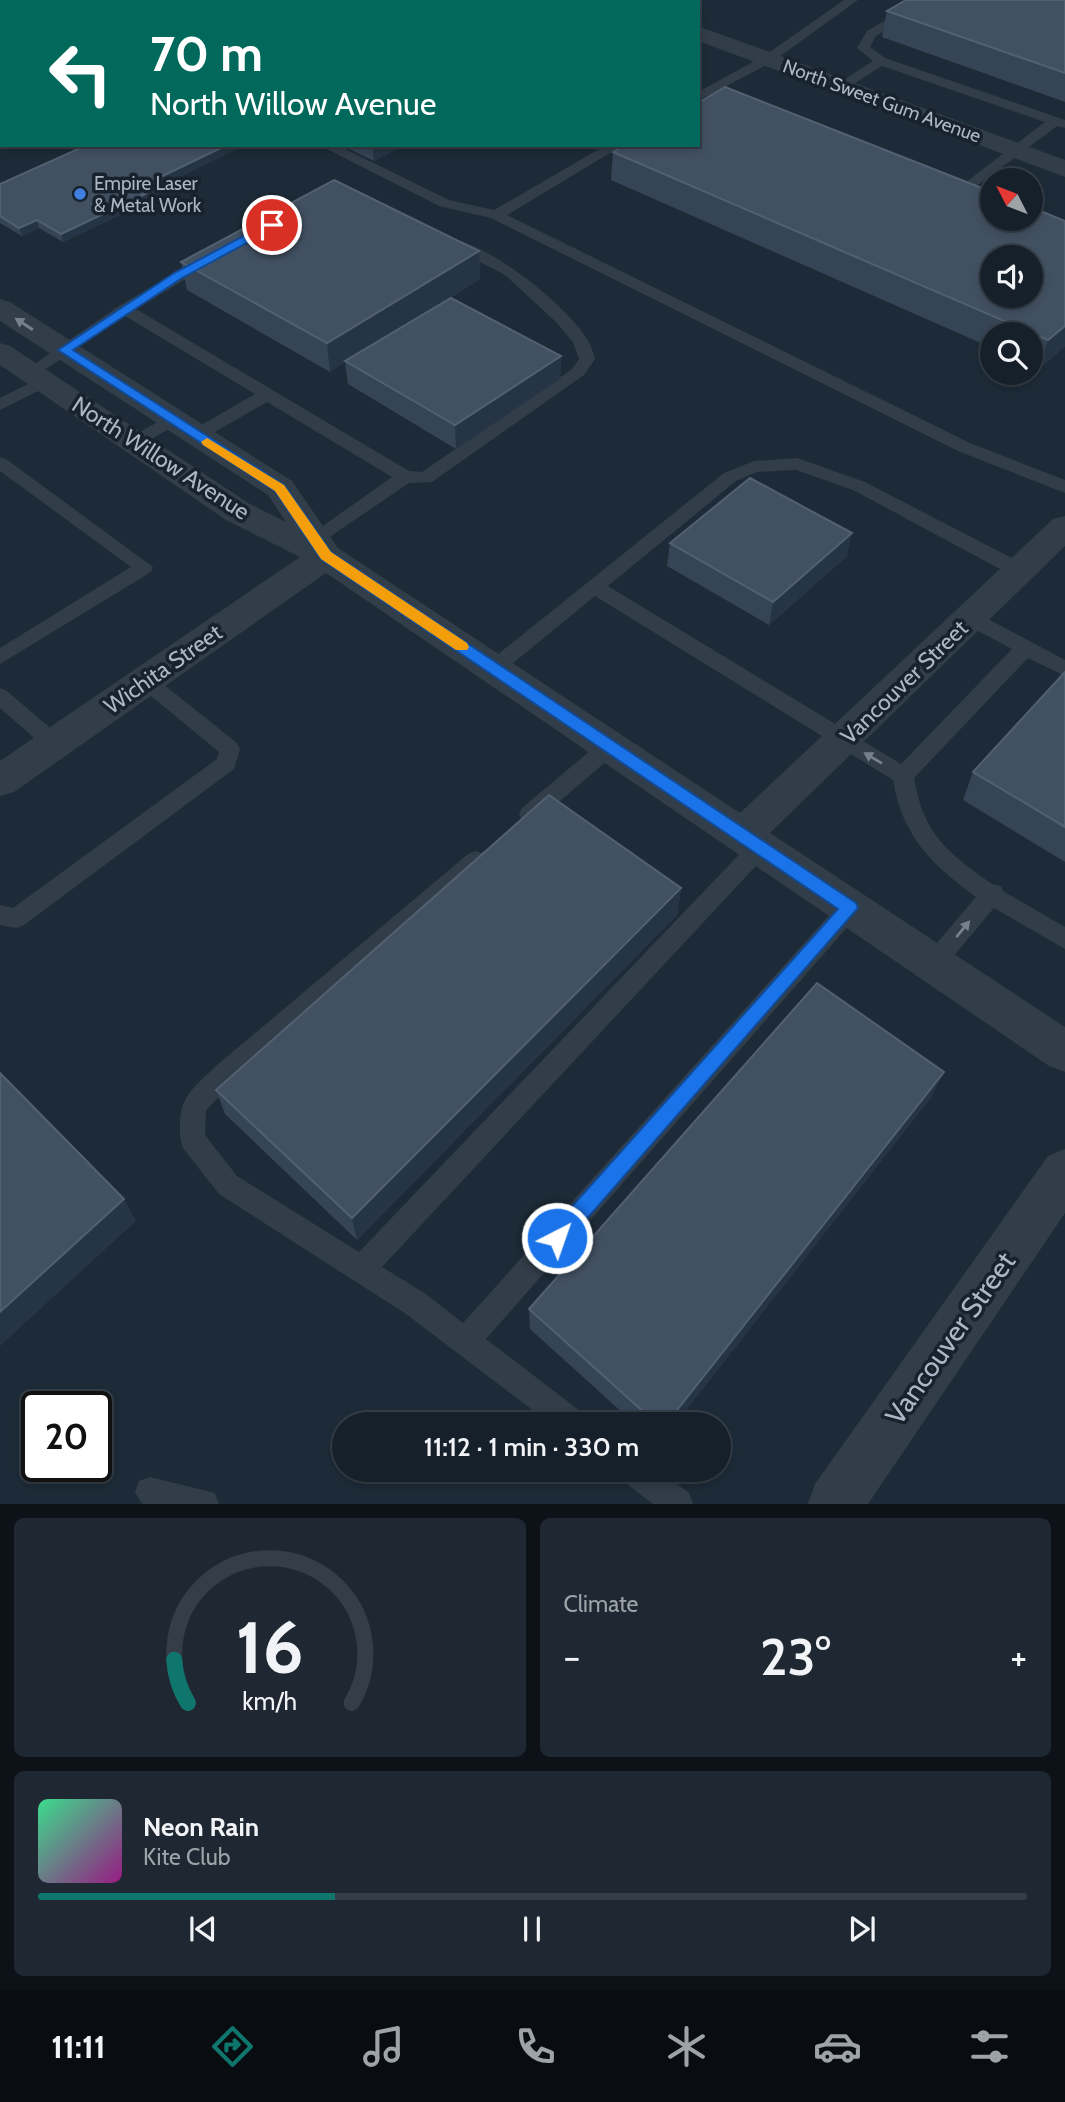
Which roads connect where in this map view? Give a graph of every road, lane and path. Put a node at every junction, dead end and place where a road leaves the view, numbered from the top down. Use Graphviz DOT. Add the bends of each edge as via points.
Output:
graph roads {
  1 [pos="852,0"];
  2 [pos="929,0"];
  3 [pos="700,34"];
  4 [pos="768,59"];
  5 [pos="881,61"];
  6 [pos="840,86"];
  7 [pos="700,96"];
  8 [pos="1060,122"];
  9 [pos="330,147"];
  10 [pos="613,147"];
  11 [pos="1014,150"];
  12 [pos="1065,169"];
  13 [pos="969,185"];
  14 [pos="496,215"];
  15 [pos="440,236"];
  16 [pos="225,250"];
  17 [pos="0,308"];
  18 [pos="125,309"];
  19 [pos="64,350"];
  20 [pos="0,352"];
  21 [pos="38,377"];
  22 [pos="268,394"];
  23 [pos="0,405"];
  24 [pos="185,427"];
  25 [pos="135,442"];
  26 [pos="0,463"];
  27 [pos="405,477"];
  28 [pos="1065,487"];
  29 [pos="1065,527"];
  30 [pos="316,547"];
  31 [pos="1020,571"];
  32 [pos="595,587"];
  33 [pos="970,618"];
  34 [pos="1025,648"];
  35 [pos="0,657"];
  36 [pos="494,668"];
  37 [pos="1065,669"];
  38 [pos="146,681"];
  39 [pos="0,696"];
  40 [pos="843,739"];
  41 [pos="55,744"];
  42 [pos="610,746"];
  43 [pos="903,776"];
  44 [pos="0,781"];
  45 [pos="516,826"];
  46 [pos="751,841"];
  47 [pos="496,844"];
  48 [pos="993,893"];
  49 [pos="850,908"];
  50 [pos="0,915"];
  51 [pos="1065,939"];
  52 [pos="933,964"];
  53 [pos="1065,1052"];
  54 [pos="1065,1172"];
  55 [pos="361,1270"];
  56 [pos="466,1342"];
  57 [pos="558,1412"];
  58 [pos="650,1482"];
  59 [pos="150,1492"];
  60 [pos="204,1503"];
  61 [pos="678,1503"];
  62 [pos="835,1503"];
  1 -- 4 [label="lane"];
  2 -- 5 [label="lane" via="871,34 863,48"];
  3 -- 4 [label="street, North Sweet Gum Avenue"];
  4 -- 6 [label="street, North Sweet Gum Avenue"];
  4 -- 7 [label="lane" via="722,89"];
  5 -- 6 [label="lane"];
  5 -- 8 [label="lane"];
  6 -- 11 [label="street, North Sweet Gum Avenue"];
  8 -- 11 [label="lane"];
  9 -- 14 [label="lane" via="444,203"];
  10 -- 14 [label="lane"];
  11 -- 12 [label="street, North Sweet Gum Avenue"];
  11 -- 13 [label="lane"];
  14 -- 28 [label="lane" via="964,447"];
  15 -- 27 [label="lane" via="510,272 562,319 581,341 587,359 578,372 426,478"];
  16 -- 18 [label="lane"];
  19 -- 17 [label="street, North Willow Avenue, one-way"];
  18 -- 19 [label="lane"];
  18 -- 22 [label="lane"];
  19 -- 21 [label="lane"];
  19 -- 24 [label="street, North Willow Avenue"];
  20 -- 21 [label="street, North Willow Avenue"];
  21 -- 23 [label="lane"];
  21 -- 25 [label="street, North Willow Avenue"];
  22 -- 24 [label="lane"];
  22 -- 27 [label="lane"];
  24 -- 25 [label="lane"];
  24 -- 30 [label="street, North Willow Avenue" via="280,488"];
  25 -- 30 [label="street, North Willow Avenue" via="238,512"];
  26 -- 35 [label="lane" via="144,567"];
  27 -- 30 [label="lane"];
  29 -- 31 [label="street, Vancouver Street"];
  30 -- 36 [label="street, North Willow Avenue"];
  30 -- 38 [label="street, Wichita Street"];
  31 -- 32 [label="lane" via="859,485 797,464 754,467 730,477"];
  31 -- 33 [label="street, Vancouver Street"];
  32 -- 36 [label="lane"];
  32 -- 40 [label="lane"];
  33 -- 34 [label="lane"];
  33 -- 40 [label="street, Vancouver Street"];
  34 -- 37 [label="lane"];
  34 -- 43 [label="lane"];
  36 -- 42 [label="street, North Willow Avenue"];
  38 -- 41 [label="street, Wichita Street"];
  38 -- 50 [label="lane" via="230,749 227,762 16,918"];
  39 -- 41 [label="lane"];
  43 -- 40 [label="lane, one-way"];
  40 -- 46 [label="street, Vancouver Street"];
  41 -- 44 [label="street, Wichita Street"];
  42 -- 45 [label="lane"];
  42 -- 46 [label="street, North Willow Avenue"];
  43 -- 48 [label="lane" via="903,792 919,832 961,873"];
  46 -- 49 [label="street, North Willow Avenue"];
  46 -- 55 [label="lane"];
  47 -- 55 [label="lane" via="194,1105 192,1139 228,1185"];
  48 -- 51 [label="lane"];
  52 -- 48 [label="lane, one-way"];
  49 -- 52 [label="street, North Willow Avenue"];
  49 -- 56 [label="lane"];
  52 -- 53 [label="street, North Willow Avenue"];
  54 -- 62 [label="street, Vancouver Street"];
  55 -- 56 [label="lane"];
  56 -- 57 [label="lane"];
  58 -- 61 [label="lane"];
  59 -- 60 [label="lane"];
}
